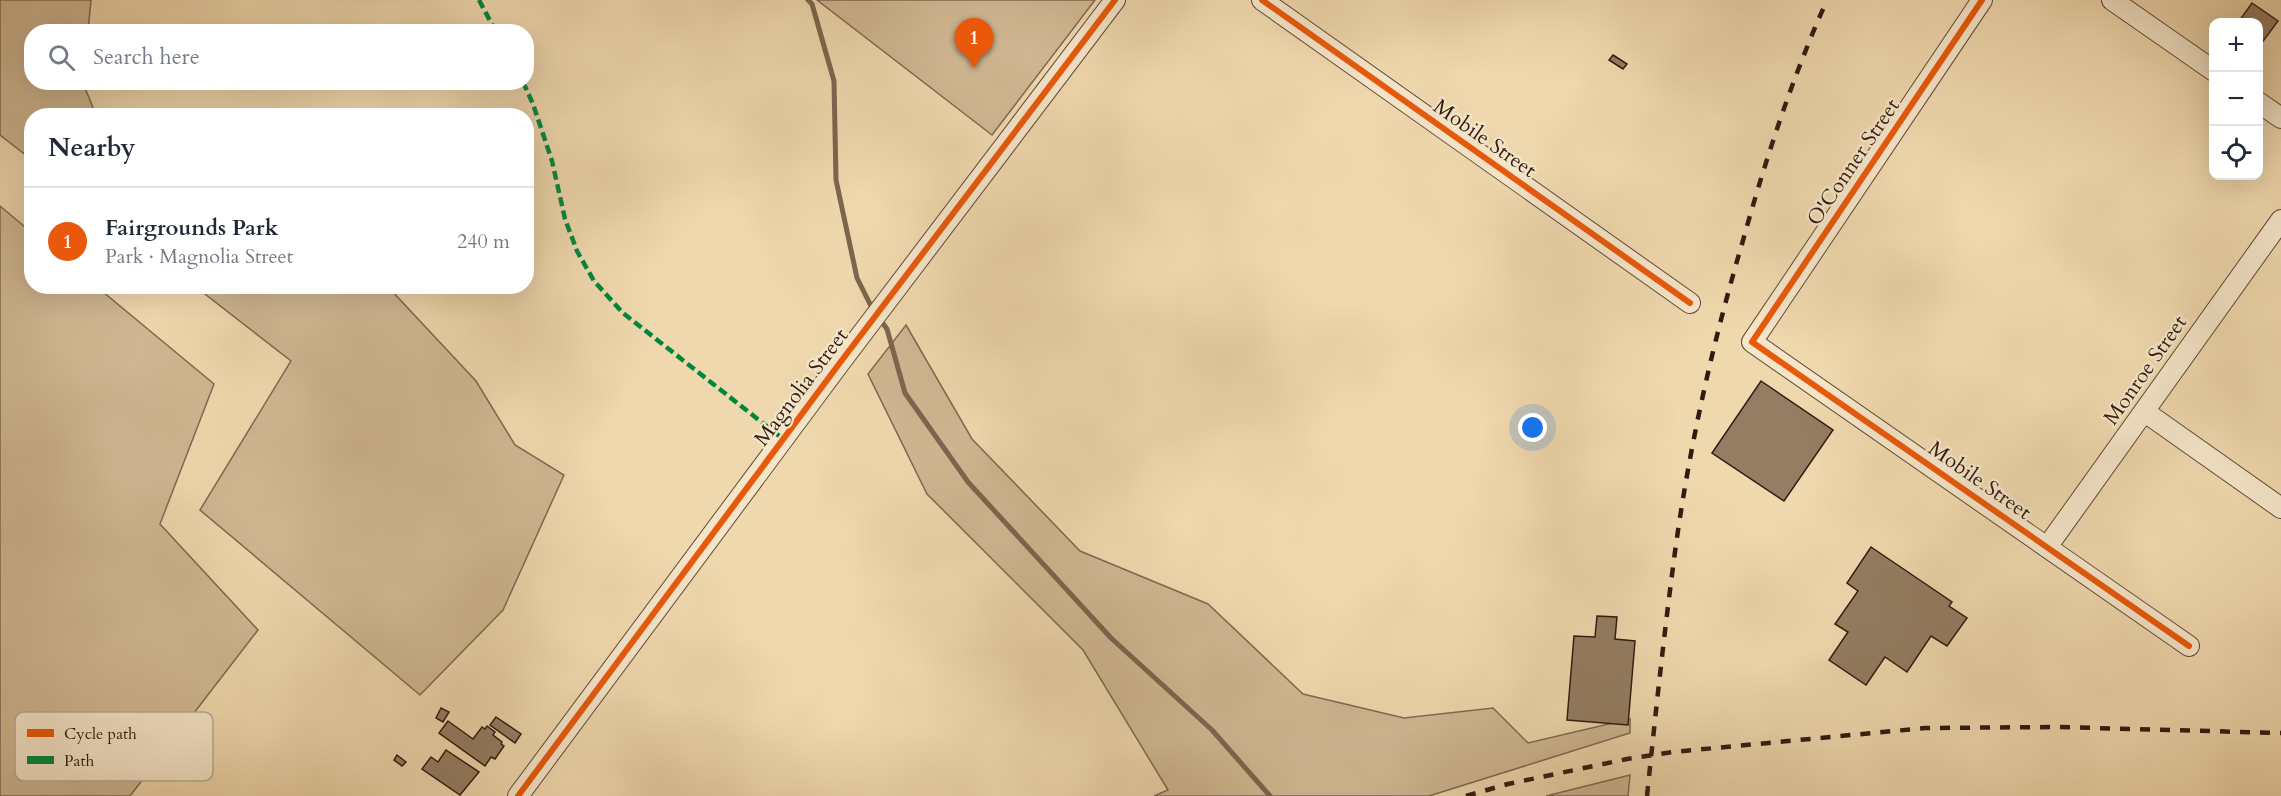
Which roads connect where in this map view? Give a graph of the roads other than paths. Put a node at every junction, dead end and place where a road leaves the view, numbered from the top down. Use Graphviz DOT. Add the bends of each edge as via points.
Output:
graph roads {
  1 [pos="1115,0"];
  2 [pos="1262,0"];
  3 [pos="1982,0"];
  4 [pos="2112,0"];
  5 [pos="2209,68"];
  6 [pos="2263,105"];
  7 [pos="2281,117"];
  8 [pos="2281,220"];
  9 [pos="1689,303"];
  10 [pos="1752,342"];
  11 [pos="2145,412"];
  12 [pos="2281,508"];
  13 [pos="2047,547"];
  14 [pos="2189,646"];
  15 [pos="518,796"];
  1 -- 15 [label="street, Magnolia Street" via="868,324"];
  2 -- 9 [label="street, Mobile Street"];
  3 -- 10 [label="street, O'Conner Street"];
  4 -- 5 [label="street"];
  6 -- 7 [label="street"];
  8 -- 11 [label="street, Monroe Street"];
  10 -- 13 [label="street, Mobile Street"];
  11 -- 12 [label="street"];
  11 -- 13 [label="street, Monroe Street"];
  13 -- 14 [label="street, Mobile Street"];
}
